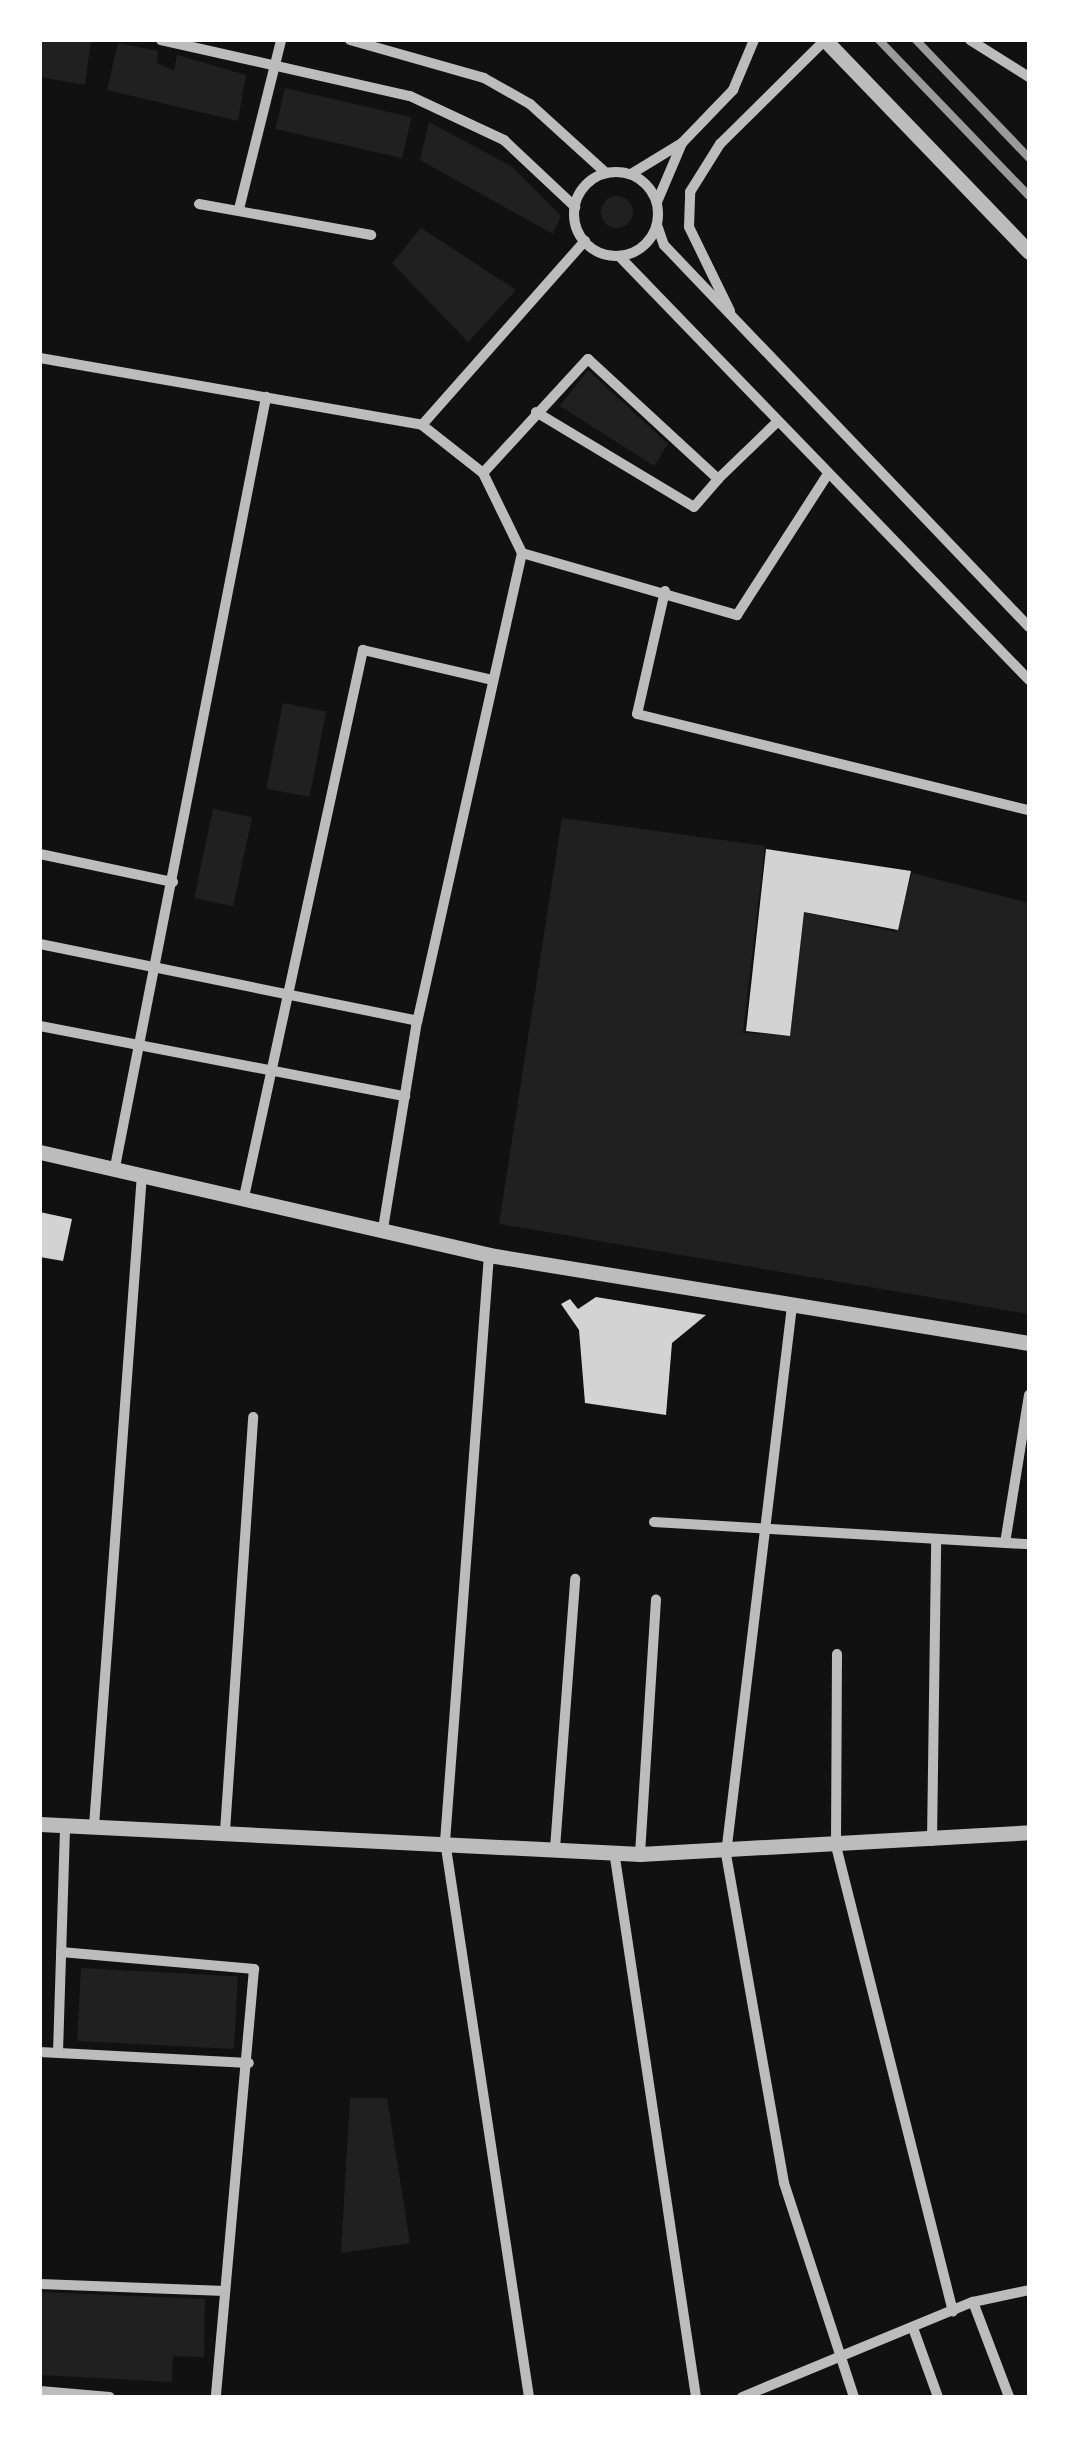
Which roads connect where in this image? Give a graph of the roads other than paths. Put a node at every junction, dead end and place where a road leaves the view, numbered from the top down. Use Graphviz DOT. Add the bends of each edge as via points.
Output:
graph roads {
  1 [pos="160,40"];
  2 [pos="281,40"];
  3 [pos="350,40"];
  4 [pos="412,40"];
  5 [pos="754,40"];
  6 [pos="825,40"];
  7 [pos="970,40"];
  8 [pos="410,53"];
  9 [pos="277,67"];
  10 [pos="1029,77"];
  11 [pos="682,143"];
  12 [pos="606,173"];
  13 [pos="631,174"];
  14 [pos="657,202"];
  15 [pos="199,204"];
  16 [pos="575,206"];
  17 [pos="239,209"];
  18 [pos="657,225"];
  19 [pos="370,235"];
  20 [pos="584,241"];
  21 [pos="1029,252"];
  22 [pos="620,256"];
  23 [pos="732,317"];
  24 [pos="40,358"];
  25 [pos="266,397"];
  26 [pos="536,412"];
  27 [pos="777,422"];
  28 [pos="422,425"];
  29 [pos="483,473"];
  30 [pos="828,474"];
  31 [pos="718,479"];
  32 [pos="522,553"];
  33 [pos="665,591"];
  34 [pos="1029,627"];
  35 [pos="488,679"];
  36 [pos="1029,680"];
  37 [pos="1029,810"];
  38 [pos="40,854"];
  39 [pos="173,882"];
  40 [pos="40,944"];
  41 [pos="154,966"];
  42 [pos="292,992"];
  43 [pos="418,1021"];
  44 [pos="40,1026"];
  45 [pos="140,1044"];
  46 [pos="274,1070"];
  47 [pos="405,1096"];
  48 [pos="40,1152"];
  49 [pos="115,1167"];
  50 [pos="142,1174"];
  51 [pos="244,1197"];
  52 [pos="383,1229"];
  53 [pos="490,1255"];
  54 [pos="792,1306"];
  55 [pos="1029,1343"];
  56 [pos="1029,1394"];
  57 [pos="253,1417"];
  58 [pos="654,1522"];
  59 [pos="761,1531"];
  60 [pos="936,1540"];
  61 [pos="1005,1543"];
  62 [pos="1029,1544"];
  63 [pos="575,1579"];
  64 [pos="656,1600"];
  65 [pos="837,1654"];
  66 [pos="40,1824"];
  67 [pos="65,1824"];
  68 [pos="94,1826"];
  69 [pos="225,1830"];
  70 [pos="1029,1832"];
  71 [pos="932,1840"];
  72 [pos="445,1841"];
  73 [pos="836,1846"];
  74 [pos="555,1848"];
  75 [pos="614,1851"];
  76 [pos="640,1854"];
  77 [pos="726,1854"];
  78 [pos="61,1952"];
  79 [pos="40,2052"];
  80 [pos="58,2052"];
  81 [pos="248,2063"];
  82 [pos="40,2284"];
  83 [pos="226,2290"];
  84 [pos="1029,2290"];
  85 [pos="973,2302"];
  86 [pos="952,2312"];
  87 [pos="914,2328"];
  88 [pos="840,2356"];
  89 [pos="40,2392"];
  90 [pos="110,2397"];
  91 [pos="216,2397"];
  92 [pos="529,2397"];
  93 [pos="696,2397"];
  94 [pos="742,2397"];
  95 [pos="854,2397"];
  96 [pos="938,2397"];
  97 [pos="1009,2397"];
  1 -- 9 [label="street"];
  2 -- 9 [label="street"];
  3 -- 8 [label="street"];
  4 -- 8 [label="street"];
  5 -- 11 [label="street" via="733,90"];
  6 -- 21 [label="street"];
  6 -- 23 [label="street" via="720,144 690,192 690,227"];
  7 -- 10 [label="street"];
  8 -- 12 [label="street" via="530,104"];
  9 -- 16 [label="street" via="460,116 504,140"];
  9 -- 17 [label="street"];
  11 -- 13 [label="street"];
  11 -- 14 [label="street"];
  12 -- 13 [label="street"];
  12 -- 16 [label="street"];
  13 -- 14 [label="street"];
  14 -- 18 [label="street"];
  15 -- 17 [label="street"];
  16 -- 20 [label="street"];
  17 -- 19 [label="street"];
  18 -- 22 [label="street" via="643,246"];
  18 -- 23 [label="street" via="664,245"];
  20 -- 22 [label="street"];
  20 -- 28 [label="street"];
  22 -- 27 [label="street"];
  23 -- 34 [label="street"];
  24 -- 25 [label="street"];
  25 -- 28 [label="street"];
  25 -- 39 [label="street"];
  26 -- 29 [label="street"];
  26 -- 31 [label="street" via="694,507"];
  26 -- 31 [label="street" via="588,359"];
  27 -- 30 [label="street"];
  27 -- 31 [label="street"];
  28 -- 29 [label="street"];
  29 -- 32 [label="street"];
  30 -- 33 [label="street" via="737,615"];
  30 -- 36 [label="street"];
  32 -- 33 [label="street"];
  32 -- 35 [label="street"];
  33 -- 37 [label="street" via="637,714"];
  35 -- 42 [label="street" via="364,650"];
  35 -- 43 [label="street"];
  38 -- 39 [label="street"];
  39 -- 41 [label="street"];
  40 -- 41 [label="street"];
  41 -- 42 [label="street"];
  41 -- 45 [label="street"];
  42 -- 43 [label="street"];
  42 -- 46 [label="street"];
  43 -- 47 [label="street"];
  44 -- 45 [label="street"];
  45 -- 46 [label="street"];
  45 -- 49 [label="street"];
  46 -- 47 [label="street"];
  46 -- 51 [label="street"];
  47 -- 52 [label="street"];
  48 -- 49 [label="street"];
  49 -- 50 [label="street"];
  50 -- 51 [label="street"];
  50 -- 68 [label="street"];
  51 -- 52 [label="street"];
  52 -- 53 [label="street"];
  53 -- 54 [label="street"];
  53 -- 72 [label="street"];
  54 -- 55 [label="street"];
  54 -- 59 [label="street"];
  56 -- 61 [label="street"];
  57 -- 69 [label="street"];
  58 -- 59 [label="street"];
  59 -- 60 [label="street"];
  59 -- 77 [label="street"];
  60 -- 61 [label="street"];
  60 -- 71 [label="street"];
  61 -- 62 [label="street"];
  63 -- 74 [label="street"];
  64 -- 76 [label="street"];
  65 -- 73 [label="street"];
  66 -- 67 [label="street"];
  67 -- 68 [label="street"];
  67 -- 78 [label="street"];
  68 -- 69 [label="street"];
  69 -- 72 [label="street"];
  70 -- 71 [label="street"];
  71 -- 73 [label="street"];
  72 -- 74 [label="street"];
  72 -- 92 [label="street"];
  73 -- 77 [label="street"];
  73 -- 86 [label="street"];
  74 -- 75 [label="street"];
  75 -- 76 [label="street"];
  75 -- 93 [label="street"];
  76 -- 77 [label="street"];
  77 -- 88 [label="street" via="784,2182"];
  78 -- 80 [label="street"];
  78 -- 81 [label="street" via="254,1969"];
  79 -- 80 [label="street"];
  80 -- 81 [label="street"];
  81 -- 83 [label="street"];
  82 -- 83 [label="street"];
  83 -- 91 [label="street"];
  84 -- 85 [label="street"];
  85 -- 86 [label="street"];
  85 -- 97 [label="street"];
  86 -- 87 [label="street"];
  87 -- 88 [label="street"];
  87 -- 96 [label="street"];
  88 -- 94 [label="street"];
  88 -- 95 [label="street"];
  89 -- 90 [label="street"];
}
